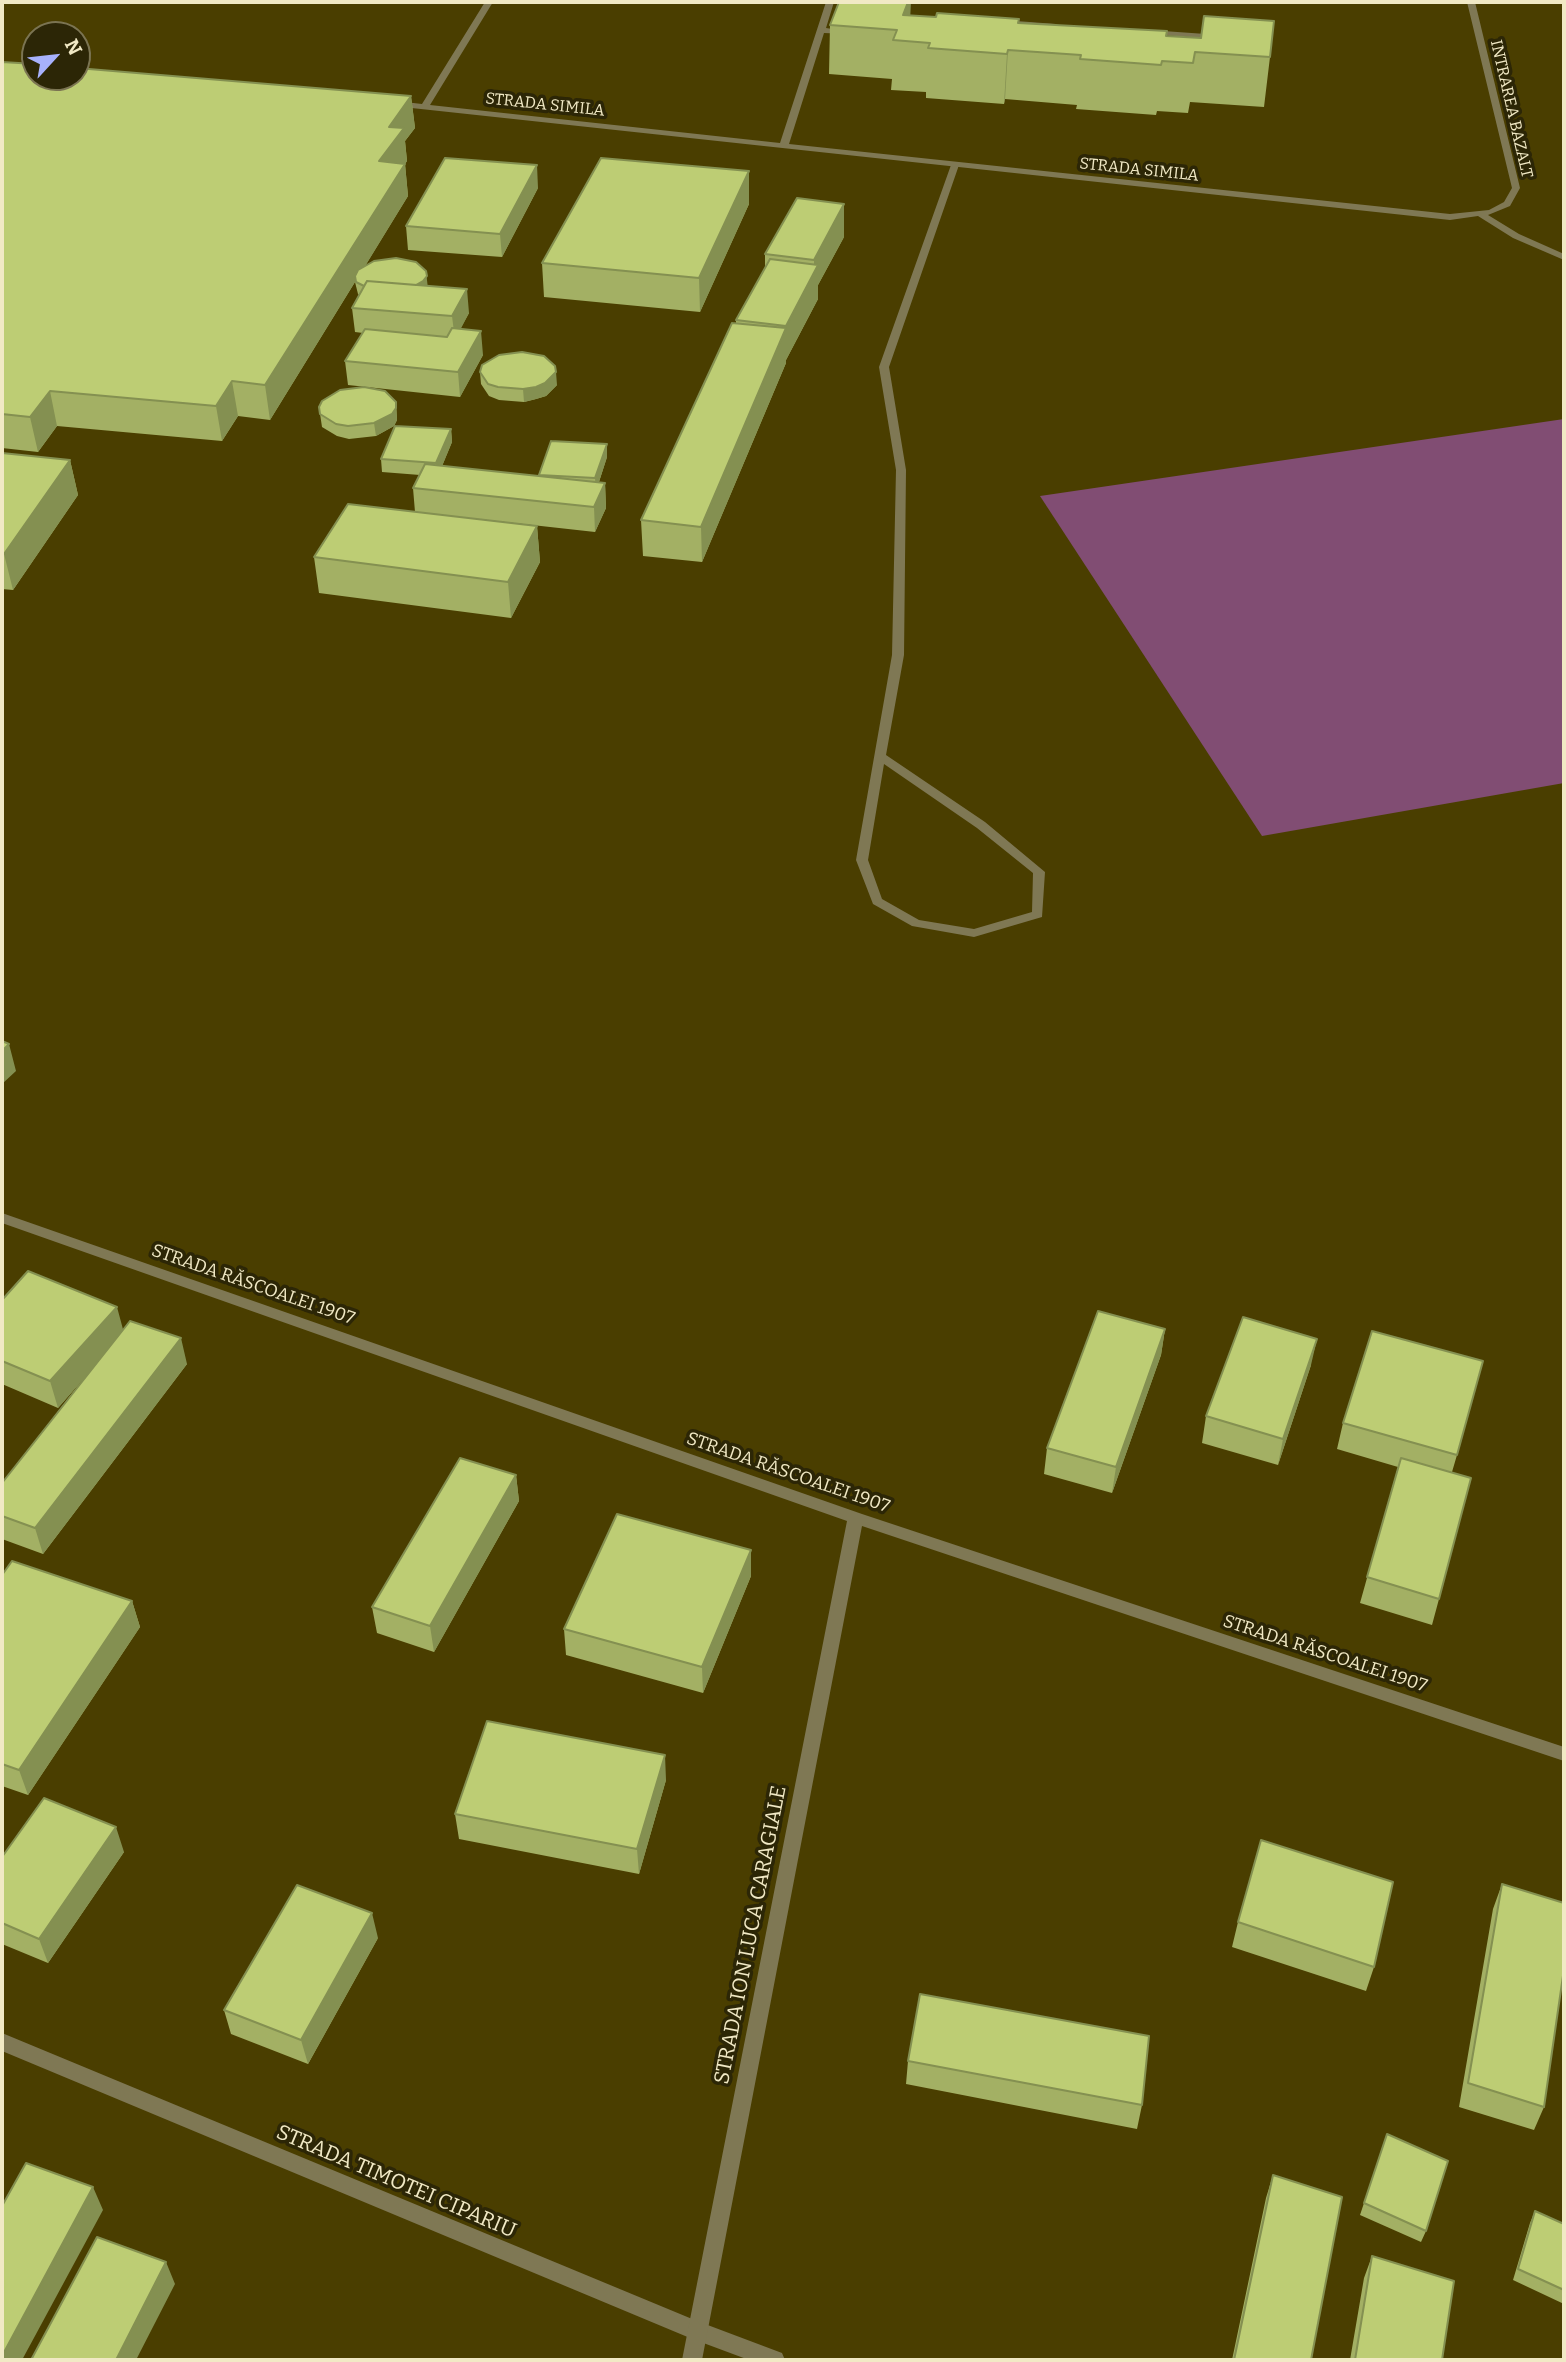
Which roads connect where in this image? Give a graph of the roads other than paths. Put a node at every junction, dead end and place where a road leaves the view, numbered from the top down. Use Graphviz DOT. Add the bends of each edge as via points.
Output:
graph roads {
  1 [pos="489,2"];
  2 [pos="830,2"];
  3 [pos="1471,2"];
  4 [pos="993,21"];
  5 [pos="1062,26"];
  6 [pos="854,29"];
  7 [pos="821,30"];
  8 [pos="1144,32"];
  9 [pos="1226,37"];
  10 [pos="383,103"];
  11 [pos="425,107"];
  12 [pos="784,145"];
  13 [pos="956,164"];
  14 [pos="1491,212"];
  15 [pos="1479,213"];
  16 [pos="1564,257"];
  17 [pos="880,756"];
  18 [pos="2,1218"];
  19 [pos="856,1518"];
  20 [pos="1564,1754"];
  21 [pos="2,2042"];
  22 [pos="697,2331"];
  23 [pos="692,2360"];
  24 [pos="775,2360"];
  1 -- 11 [label="street"];
  2 -- 7 [label="street"];
  3 -- 14 [label="street, INTRAREA BAZALT" via="1516,188 1507,204"];
  4 -- 5 [label="street"];
  6 -- 7 [label="street"];
  7 -- 12 [label="street"];
  8 -- 9 [label="street"];
  10 -- 11 [label="street, STRADA SIMILA"];
  11 -- 12 [label="street, STRADA SIMILA"];
  12 -- 13 [label="street, STRADA SIMILA"];
  13 -- 15 [label="street, STRADA SIMILA" via="1450,217"];
  13 -- 17 [label="street" via="884,367 901,470 898,655"];
  14 -- 15 [label="street, STRADA SIMILA"];
  15 -- 16 [label="street"];
  17 -- 17 [label="street" via="862,860 877,901 916,923 974,933 1038,914 1039,872 981,825"];
  18 -- 19 [label="street, STRADA RĂSCOALEI 1907"];
  19 -- 20 [label="street, STRADA RĂSCOALEI 1907"];
  19 -- 22 [label="street, STRADA ION LUCA CARAGIALE"];
  21 -- 22 [label="street, STRADA TIMOTEI CIPARIU"];
  22 -- 23 [label="street, STRADA ION LUCA CARAGIALE"];
  22 -- 24 [label="street, STRADA TIMOTEI CIPARIU"];
}
